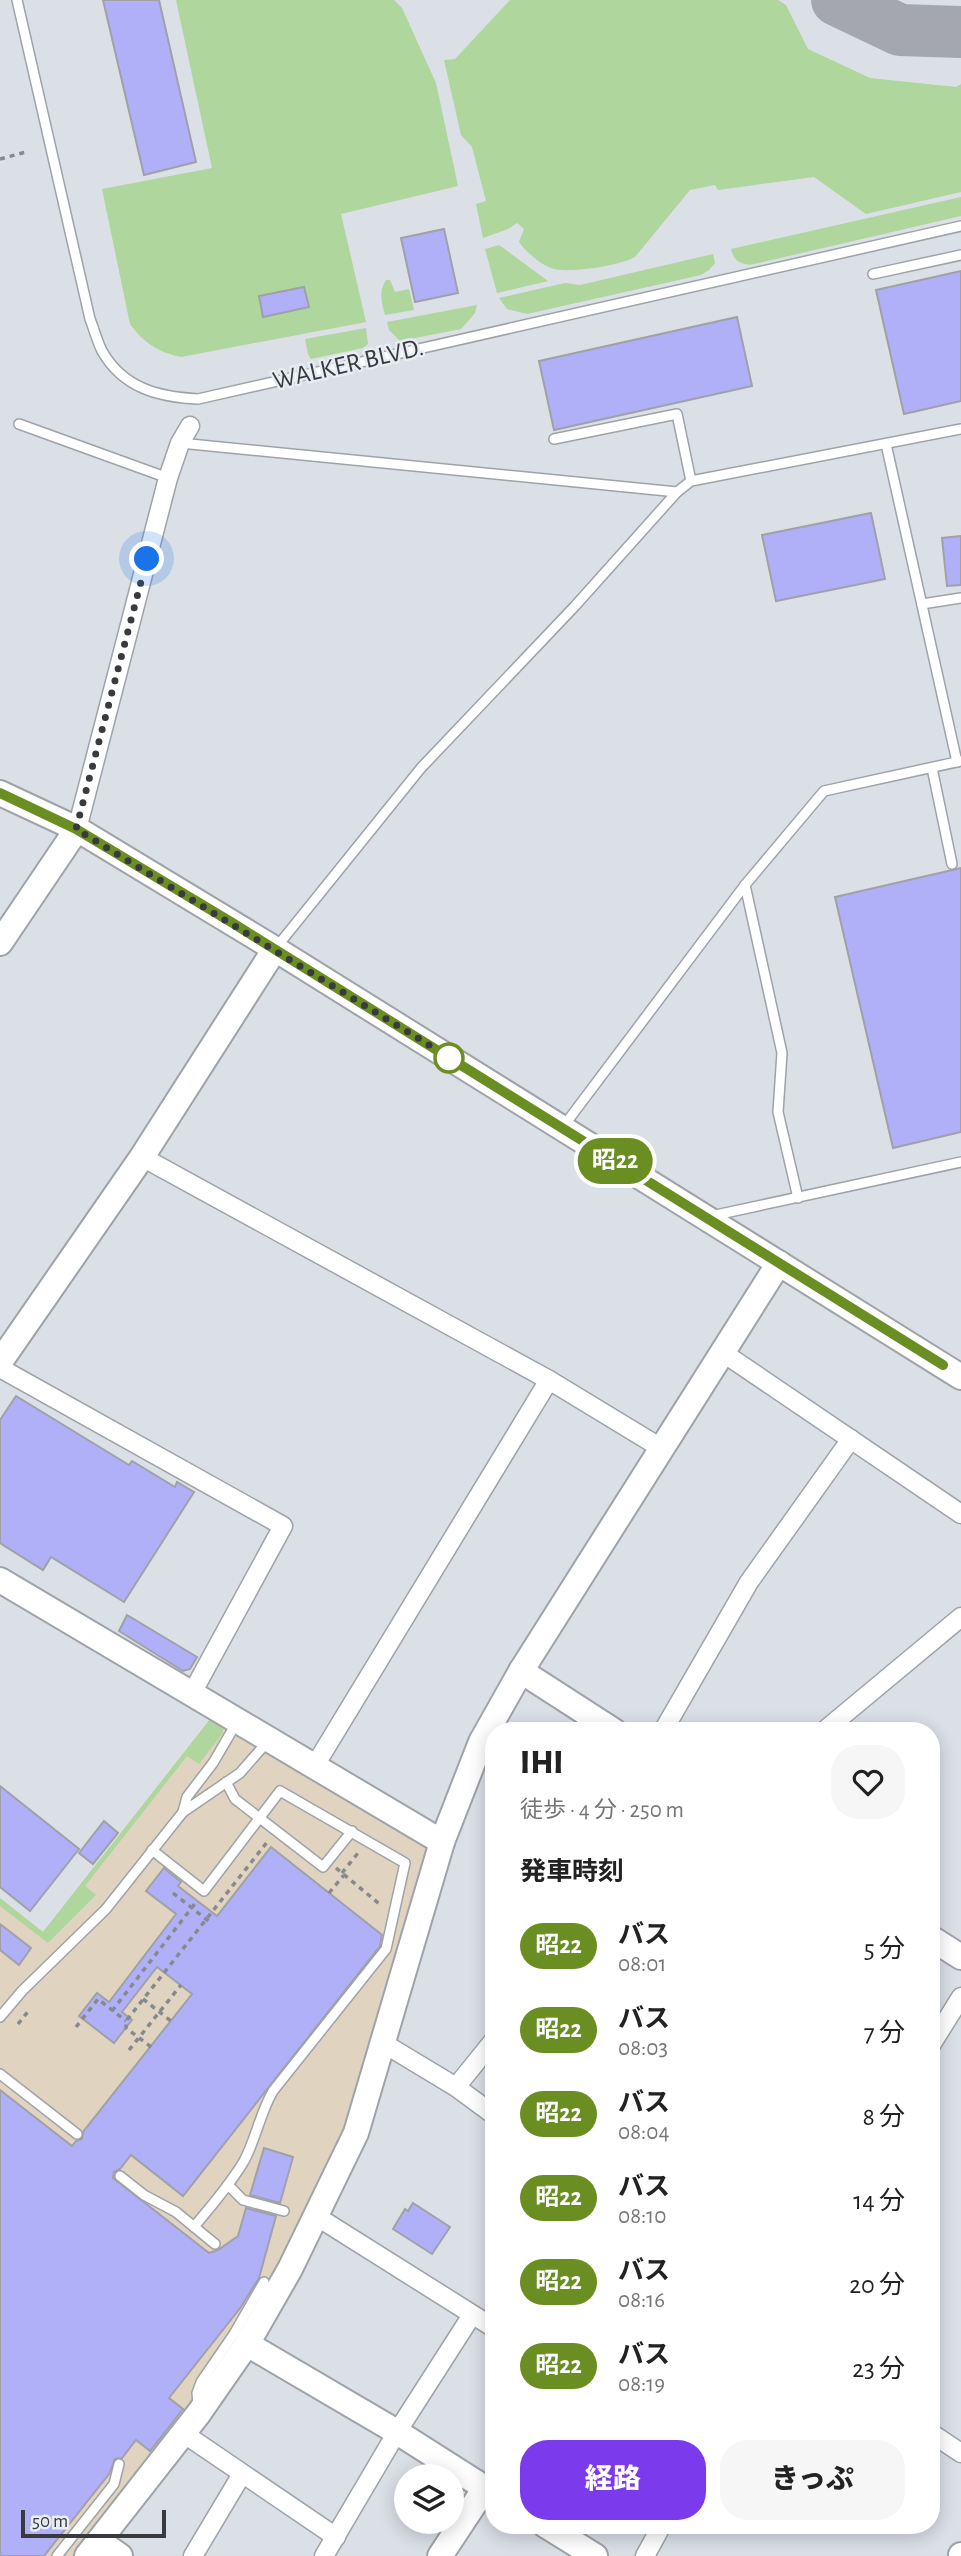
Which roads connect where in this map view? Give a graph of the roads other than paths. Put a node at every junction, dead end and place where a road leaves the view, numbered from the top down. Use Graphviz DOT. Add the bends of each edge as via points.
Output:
graph roads {
  1 [pos="17,0"];
  2 [pos="961,226"];
  3 [pos="961,255"];
  4 [pos="873,274"];
  5 [pos="19,424"];
  6 [pos="190,426"];
  7 [pos="961,429"];
  8 [pos="554,439"];
  9 [pos="180,443"];
  10 [pos="886,444"];
  11 [pos="168,478"];
  12 [pos="691,481"];
  13 [pos="677,492"];
  14 [pos="961,598"];
  15 [pos="922,604"];
  16 [pos="959,762"];
  17 [pos="932,768"];
  18 [pos="0,793"];
  19 [pos="76,829"];
  20 [pos="952,864"];
  21 [pos="744,885"];
  22 [pos="0,943"];
  23 [pos="275,949"];
  24 [pos="562,1129"];
  25 [pos="142,1157"];
  26 [pos="961,1162"];
  27 [pos="798,1198"];
  28 [pos="706,1217"];
  29 [pos="779,1263"];
  30 [pos="722,1352"];
  31 [pos="0,1362"];
  32 [pos="0,1368"];
  33 [pos="961,1377"];
  34 [pos="549,1380"];
  35 [pos="851,1439"];
  36 [pos="661,1448"];
  37 [pos="961,1514"];
  38 [pos="0,1580"];
  39 [pos="961,1616"];
  40 [pos="521,1671"];
  41 [pos="191,1695"];
  42 [pos="237,1722"];
  43 [pos="492,1722"];
  44 [pos="600,1722"];
  45 [pos="668,1722"];
  46 [pos="835,1722"];
  47 [pos="485,1735"];
  48 [pos="269,1740"];
  49 [pos="314,1767"];
  50 [pos="226,1782"];
  51 [pos="183,1812"];
  52 [pos="258,1817"];
  53 [pos="352,1831"];
  54 [pos="442,1842"];
  55 [pos="152,1850"];
  56 [pos="940,1944"];
  57 [pos="961,1957"];
  58 [pos="961,1997"];
  59 [pos="0,2017"];
  60 [pos="940,2031"];
  61 [pos="383,2043"];
  62 [pos="485,2051"];
  63 [pos="0,2074"];
  64 [pos="456,2087"];
  65 [pos="485,2108"];
  66 [pos="77,2134"];
  67 [pos="120,2176"];
  68 [pos="228,2185"];
  69 [pos="284,2211"];
  70 [pos="316,2216"];
  71 [pos="194,2227"];
  72 [pos="215,2244"];
  73 [pos="264,2282"];
  74 [pos="472,2315"];
  75 [pos="485,2323"];
  76 [pos="247,2344"];
  77 [pos="199,2413"];
  78 [pos="397,2432"];
  79 [pos="183,2433"];
  80 [pos="940,2439"];
  81 [pos="961,2453"];
  82 [pos="119,2464"];
  83 [pos="242,2474"];
  84 [pos="485,2488"];
  85 [pos="485,2496"];
  86 [pos="560,2534"];
  87 [pos="657,2534"];
  88 [pos="336,2537"];
  89 [pos="93,2548"];
  90 [pos="57,2556"];
  91 [pos="120,2556"];
  92 [pos="193,2556"];
  93 [pos="324,2556"];
  94 [pos="440,2556"];
  95 [pos="595,2556"];
  96 [pos="645,2556"];
  1 -- 2 [label="lane, WALKER BLVD." via="90,319 103,351 122,375 167,398 198,398"];
  3 -- 4 [label="lane"];
  5 -- 11 [label="lane"];
  6 -- 9 [label="street"];
  7 -- 10 [label="lane"];
  8 -- 12 [label="lane" via="677,414"];
  9 -- 11 [label="street"];
  9 -- 13 [label="lane"];
  10 -- 12 [label="lane"];
  10 -- 15 [label="lane"];
  11 -- 19 [label="street"];
  12 -- 13 [label="lane"];
  13 -- 23 [label="lane" via="421,768"];
  14 -- 15 [label="lane"];
  15 -- 16 [label="lane"];
  16 -- 17 [label="lane"];
  17 -- 20 [label="lane"];
  17 -- 21 [label="lane" via="824,791"];
  18 -- 19 [label="street"];
  19 -- 22 [label="street"];
  19 -- 23 [label="street"];
  21 -- 24 [label="lane"];
  21 -- 27 [label="lane" via="782,1053 778,1112"];
  23 -- 24 [label="street"];
  23 -- 25 [label="street"];
  24 -- 28 [label="street"];
  25 -- 31 [label="street"];
  25 -- 34 [label="street"];
  26 -- 27 [label="lane"];
  27 -- 28 [label="lane"];
  28 -- 29 [label="street"];
  29 -- 30 [label="street"];
  29 -- 33 [label="street"];
  30 -- 35 [label="street"];
  30 -- 36 [label="street"];
  32 -- 41 [label="street" via="283,1526"];
  34 -- 36 [label="street"];
  34 -- 49 [label="street"];
  35 -- 37 [label="street"];
  35 -- 45 [label="street" via="749,1582"];
  36 -- 40 [label="street"];
  38 -- 41 [label="street"];
  39 -- 46 [label="street"];
  40 -- 43 [label="street"];
  40 -- 44 [label="street"];
  41 -- 42 [label="street"];
  42 -- 48 [label="street"];
  42 -- 51 [label="lane" via="187,1797"];
  47 -- 54 [label="street"];
  48 -- 49 [label="street"];
  48 -- 50 [label="lane"];
  49 -- 54 [label="street"];
  50 -- 51 [label="lane"];
  50 -- 52 [label="lane" via="235,1799"];
  51 -- 55 [label="lane"];
  52 -- 53 [label="lane" via="280,1791"];
  52 -- 53 [label="lane" via="323,1867"];
  52 -- 55 [label="lane" via="204,1891"];
  53 -- 68 [label="lane" via="405,1863 386,1949 273,2091 244,2160"];
  54 -- 61 [label="street"];
  55 -- 59 [label="lane" via="106,1909"];
  56 -- 57 [label="street"];
  58 -- 60 [label="street"];
  61 -- 64 [label="street"];
  61 -- 70 [label="street" via="356,2133"];
  62 -- 64 [label="street"];
  63 -- 66 [label="lane"];
  64 -- 65 [label="street"];
  67 -- 71 [label="lane"];
  68 -- 69 [label="lane" via="243,2200"];
  68 -- 71 [label="lane"];
  70 -- 74 [label="street"];
  70 -- 76 [label="street"];
  71 -- 72 [label="lane"];
  73 -- 77 [label="lane" via="201,2382"];
  74 -- 75 [label="street"];
  74 -- 78 [label="street"];
  76 -- 77 [label="street"];
  76 -- 78 [label="street"];
  77 -- 79 [label="street"];
  78 -- 84 [label="street"];
  78 -- 88 [label="street"];
  79 -- 83 [label="street"];
  79 -- 89 [label="street"];
  80 -- 81 [label="street"];
  82 -- 90 [label="lane" via="114,2484"];
  83 -- 88 [label="street"];
  83 -- 92 [label="street"];
  85 -- 94 [label="street"];
  86 -- 95 [label="street"];
  87 -- 96 [label="street"];
  88 -- 93 [label="street"];
  89 -- 91 [label="street"];
}
